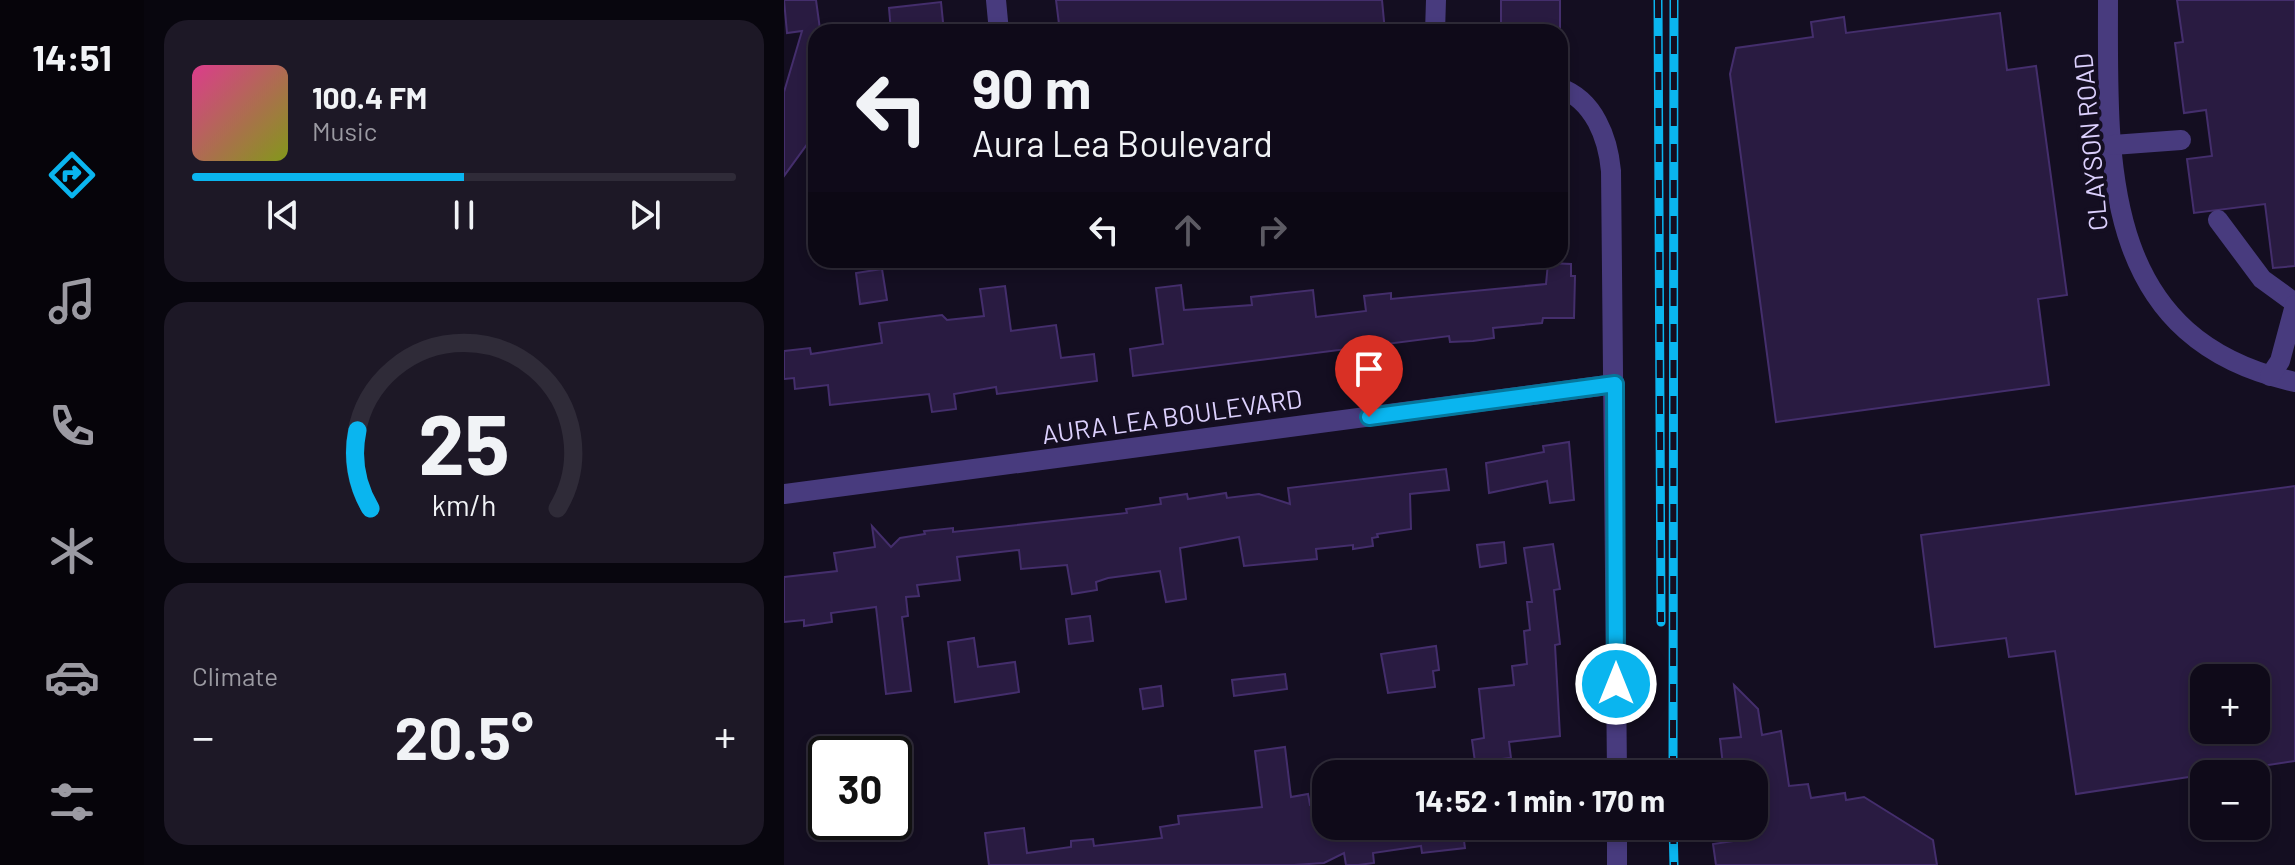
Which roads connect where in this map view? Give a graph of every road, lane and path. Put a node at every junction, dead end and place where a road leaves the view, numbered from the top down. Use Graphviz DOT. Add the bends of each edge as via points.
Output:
graph roads {
  1 [pos="996,0"];
  2 [pos="1436,0"];
  3 [pos="2108,0"];
  4 [pos="998,24"];
  5 [pos="1435,24"];
  6 [pos="1568,93"];
  7 [pos="2181,140"];
  8 [pos="2113,145"];
  9 [pos="2218,220"];
  10 [pos="2295,304"];
  11 [pos="2270,376"];
  12 [pos="2295,382"];
  13 [pos="1615,384"];
  14 [pos="784,494"];
  15 [pos="1617,760"];
  16 [pos="1617,840"];
  17 [pos="1617,865"];
  1 -- 4 [label="street"];
  2 -- 5 [label="street"];
  3 -- 8 [label="street, CLAYSON ROAD"];
  6 -- 13 [label="street" via="1584,103 1609,147"];
  7 -- 8 [label="street"];
  8 -- 11 [label="street, CLAYSON ROAD" via="2127,241 2145,281 2179,323 2214,354"];
  9 -- 10 [label="street" via="2262,279"];
  10 -- 11 [label="street" via="2280,361"];
  11 -- 12 [label="street, CLAYSON ROAD"];
  13 -- 14 [label="street, AURA LEA BOULEVARD"];
  13 -- 15 [label="street"];
  16 -- 17 [label="street"];
}
